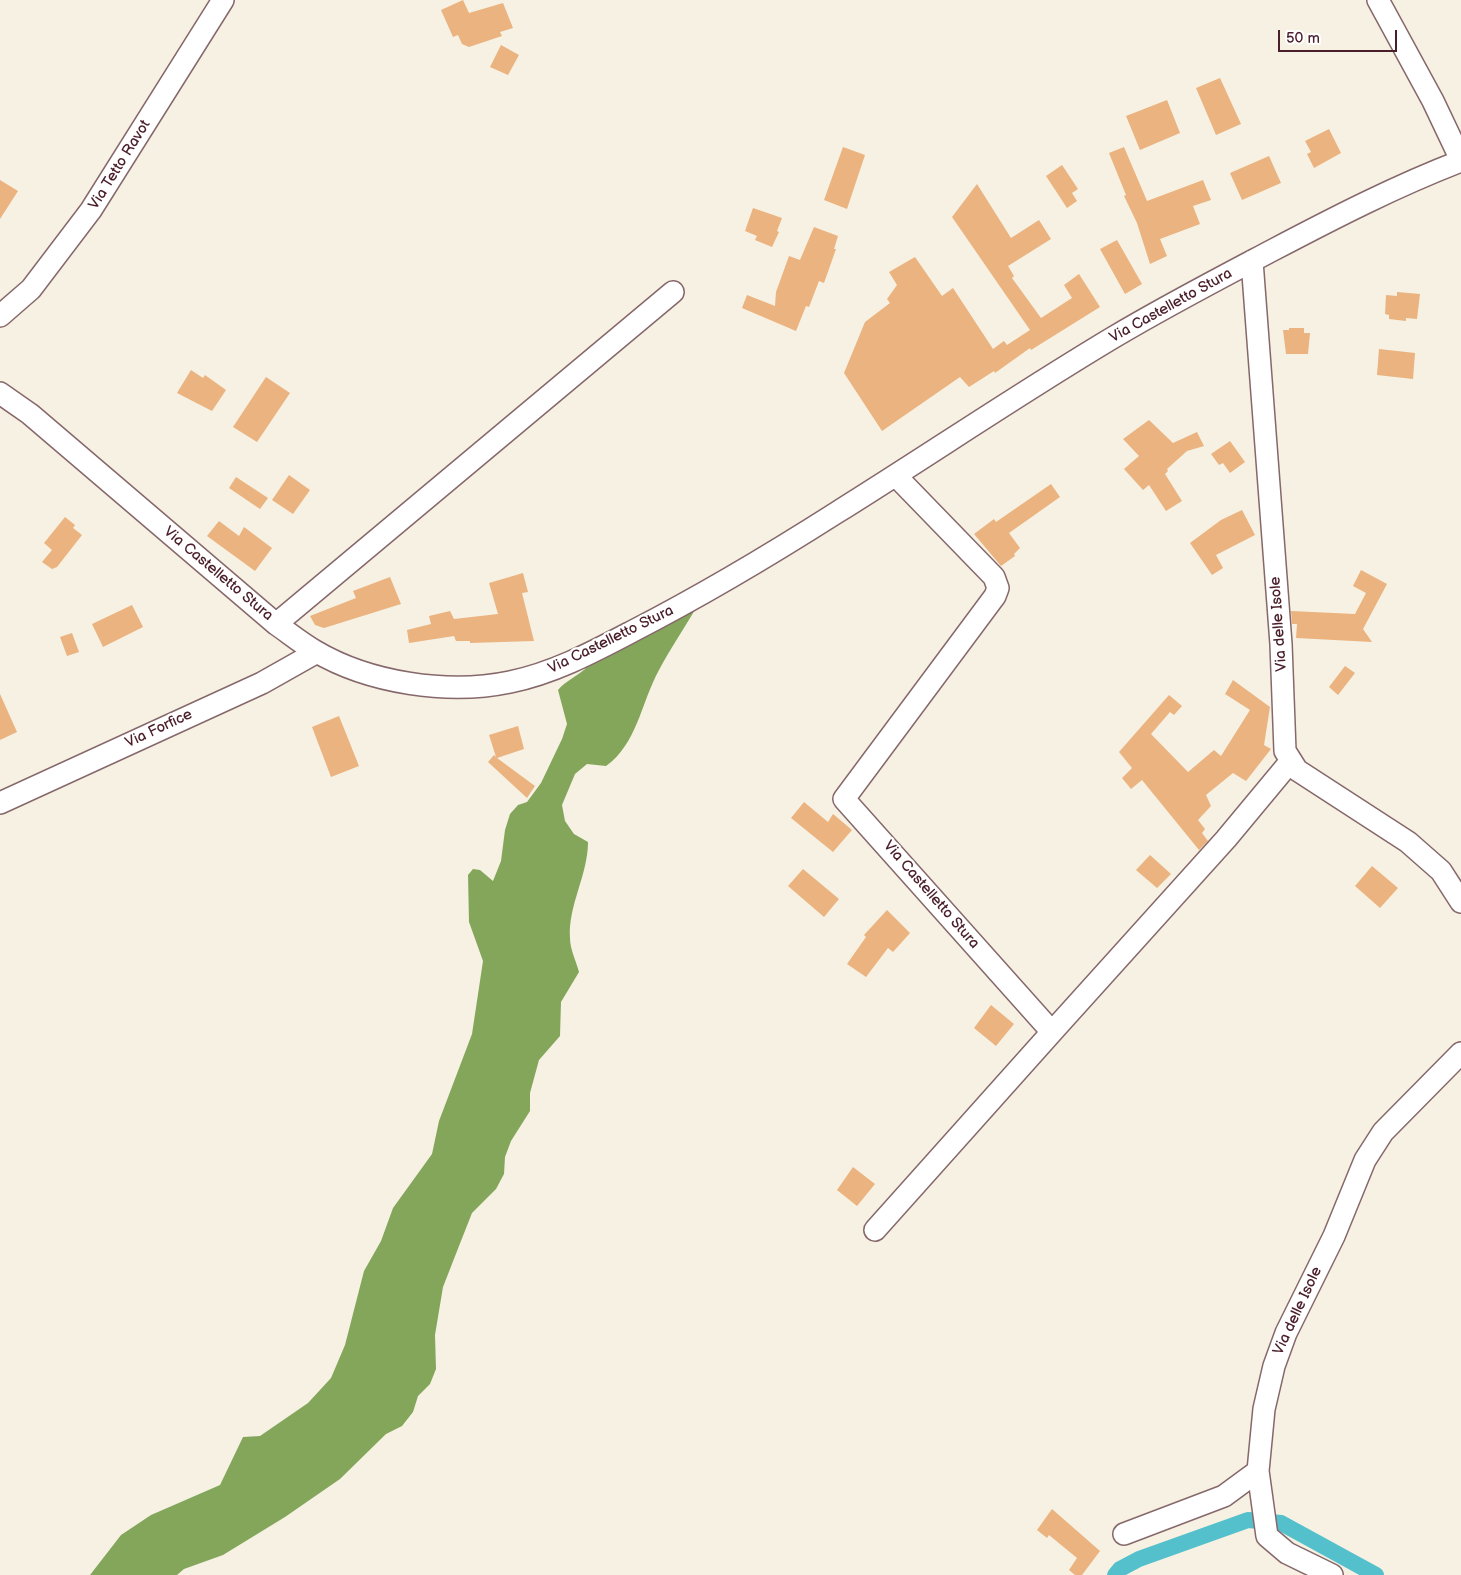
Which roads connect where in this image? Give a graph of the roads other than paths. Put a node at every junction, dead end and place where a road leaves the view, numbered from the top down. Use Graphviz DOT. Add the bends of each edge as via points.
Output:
graph roads {
  1 [pos="223,0"];
  2 [pos="1378,0"];
  3 [pos="1461,160"];
  4 [pos="1252,261"];
  5 [pos="673,292"];
  6 [pos="0,316"];
  7 [pos="0,393"];
  8 [pos="896,476"];
  9 [pos="276,624"];
  10 [pos="317,652"];
  11 [pos="1290,762"];
  12 [pos="0,804"];
  13 [pos="1461,902"];
  14 [pos="1052,1032"];
  15 [pos="1461,1053"];
  16 [pos="875,1230"];
  17 [pos="1258,1471"];
  18 [pos="1124,1534"];
  19 [pos="1332,1575"];
  1 -- 6 [label="street, Via Tetto Ravot" via="91,210 32,288"];
  2 -- 3 [label="street"];
  3 -- 4 [label="street, Via Castelletto Stura" via="1408,182"];
  4 -- 8 [label="street, Via Castelletto Stura" via="1112,338"];
  4 -- 11 [label="street, Via delle Isole" via="1281,644 1285,752"];
  5 -- 9 [label="street"];
  7 -- 9 [label="street, Via Castelletto Stura" via="30,414"];
  8 -- 10 [label="street, Via Castelletto Stura" via="753,565 665,615 545,673 470,687 426,684 364,671"];
  8 -- 14 [label="street, Via Castelletto Stura" via="994,577 998,588 844,799"];
  9 -- 10 [label="street, Via Castelletto Stura"];
  10 -- 12 [label="street, Via Forfice" via="262,683"];
  11 -- 13 [label="street" via="1296,770 1408,842 1441,871"];
  11 -- 14 [label="street" via="1226,839"];
  14 -- 16 [label="street"];
  15 -- 17 [label="street, Via delle Isole" via="1383,1132 1365,1160 1345,1213 1286,1333 1274,1366 1264,1409"];
  17 -- 18 [label="street" via="1224,1496"];
  17 -- 19 [label="street, Via delle Isole" via="1267,1536 1287,1553"];
}
